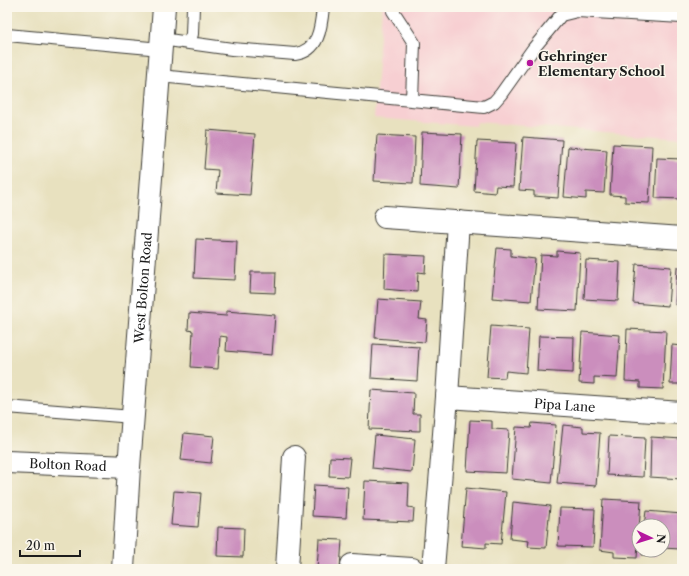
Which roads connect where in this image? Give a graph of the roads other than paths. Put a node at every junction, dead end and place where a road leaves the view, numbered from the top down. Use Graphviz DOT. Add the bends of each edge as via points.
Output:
graph roads {
  1 [pos="164,7"];
  2 [pos="193,7"];
  3 [pos="323,7"];
  4 [pos="393,7"];
  5 [pos="616,10"];
  6 [pos="682,17"];
  7 [pos="7,34"];
  8 [pos="189,42"];
  9 [pos="161,44"];
  10 [pos="159,76"];
  11 [pos="412,100"];
  12 [pos="385,217"];
  13 [pos="458,222"];
  14 [pos="682,238"];
  15 [pos="447,397"];
  16 [pos="7,407"];
  17 [pos="682,413"];
  18 [pos="133,417"];
  19 [pos="294,457"];
  20 [pos="7,462"];
  21 [pos="129,467"];
  22 [pos="352,565"];
  23 [pos="123,569"];
  24 [pos="287,569"];
  25 [pos="412,569"];
  26 [pos="433,569"];
  1 -- 9 [label="street, West Bolton Road"];
  2 -- 8 [label="lane" via="192,34"];
  3 -- 8 [label="lane" via="320,28 308,51 304,53 240,49"];
  4 -- 11 [label="lane" via="393,11 414,43"];
  5 -- 6 [label="lane"];
  5 -- 11 [label="lane" via="577,11 561,15 501,94 494,102 484,107"];
  7 -- 9 [label="lane"];
  8 -- 9 [label="lane"];
  9 -- 10 [label="street, West Bolton Road"];
  10 -- 11 [label="lane"];
  10 -- 18 [label="street, West Bolton Road"];
  12 -- 13 [label="street"];
  13 -- 14 [label="street"];
  13 -- 15 [label="street"];
  15 -- 17 [label="street, Pipa Lane"];
  15 -- 26 [label="street"];
  16 -- 18 [label="lane"];
  18 -- 21 [label="street, West Bolton Road"];
  19 -- 24 [label="street"];
  20 -- 21 [label="street, Bolton Road"];
  21 -- 23 [label="street, West Bolton Road"];
  22 -- 25 [label="street"];
}
